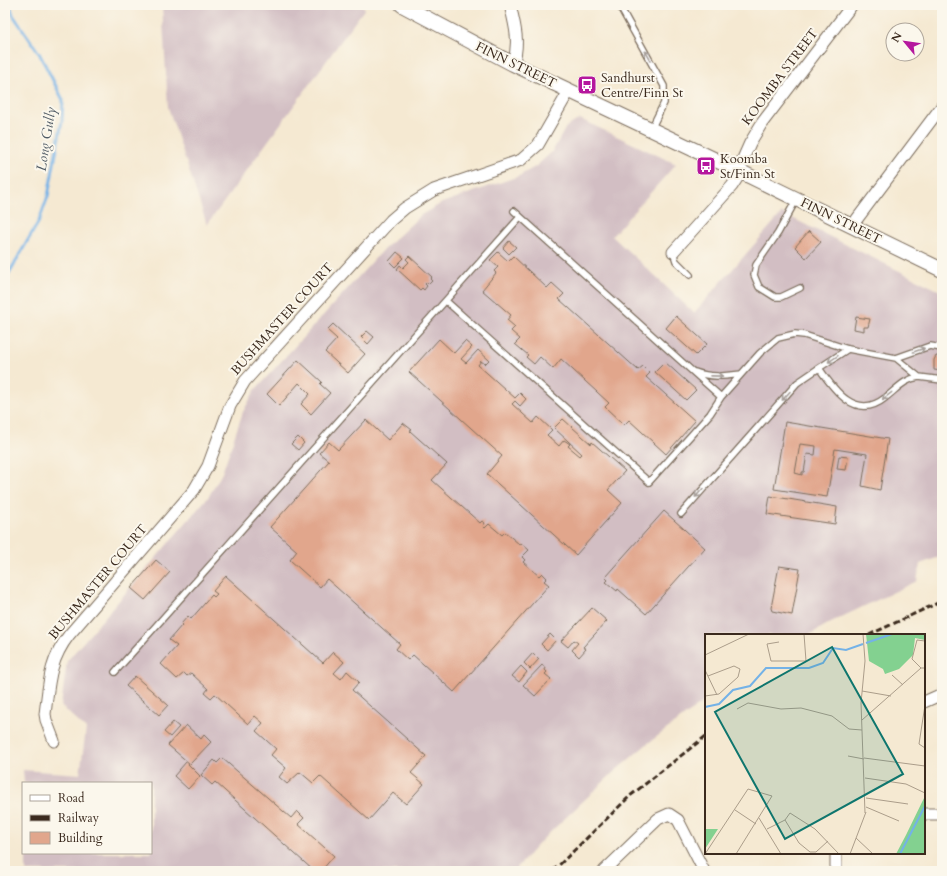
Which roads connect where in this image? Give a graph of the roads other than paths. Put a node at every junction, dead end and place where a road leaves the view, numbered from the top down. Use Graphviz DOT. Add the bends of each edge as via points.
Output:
graph roads {
  1 [pos="402,5"];
  2 [pos="510,5"];
  3 [pos="619,5"];
  4 [pos="852,5"];
  5 [pos="513,64"];
  6 [pos="569,91"];
  7 [pos="942,106"];
  8 [pos="651,129"];
  9 [pos="740,171"];
  10 [pos="796,199"];
  11 [pos="514,211"];
  12 [pos="520,217"];
  13 [pos="855,223"];
  14 [pos="673,252"];
  15 [pos="942,260"];
  16 [pos="942,270"];
  17 [pos="690,275"];
  18 [pos="800,288"];
  19 [pos="446,301"];
  20 [pos="942,348"];
  21 [pos="848,349"];
  22 [pos="896,358"];
  23 [pos="819,368"];
  24 [pos="693,372"];
  25 [pos="741,374"];
  26 [pos="919,376"];
  27 [pos="942,380"];
  28 [pos="721,397"];
  29 [pos="681,514"];
  30 [pos="115,672"];
  31 [pos="942,694"];
  32 [pos="925,702"];
  33 [pos="54,741"];
  34 [pos="925,814"];
  35 [pos="942,814"];
  36 [pos="836,854"];
  37 [pos="604,871"];
  38 [pos="704,871"];
  39 [pos="836,871"];
  1 -- 5 [label="street, FINN STREET"];
  2 -- 5 [label="street" via="517,39 517,52"];
  8 -- 3 [label="lane, one-way" via="664,103 664,86"];
  4 -- 9 [label="street, KOOMBA STREET" via="762,123 750,142"];
  5 -- 6 [label="street, FINN STREET"];
  6 -- 8 [label="street, FINN STREET"];
  6 -- 33 [label="street, BUSHMASTER COURT" via="538,145 521,160 434,190 391,220 253,370 230,406 208,466 194,490 69,635 55,656 45,714"];
  7 -- 13 [label="street"];
  8 -- 9 [label="street, FINN STREET"];
  9 -- 10 [label="street, FINN STREET"];
  9 -- 13 [label="street, FINN STREET"];
  9 -- 14 [label="street, KOOMBA STREET" via="732,186"];
  10 -- 13 [label="street, FINN STREET"];
  10 -- 18 [label="lane" via="778,233 756,265 754,275 759,287 775,297 781,297"];
  11 -- 12 [label="lane"];
  12 -- 19 [label="lane"];
  12 -- 24 [label="lane"];
  13 -- 15 [label="street, FINN STREET"];
  13 -- 16 [label="street, FINN STREET"];
  14 -- 17 [label="lane" via="676,260"];
  19 -- 28 [label="lane" via="649,482 710,414"];
  19 -- 30 [label="lane"];
  22 -- 20 [label="lane, one-way" via="926,347"];
  21 -- 22 [label="lane"];
  21 -- 23 [label="lane, one-way"];
  21 -- 25 [label="lane" via="813,337 786,335 770,344"];
  22 -- 26 [label="lane"];
  26 -- 23 [label="lane, one-way" via="906,380 884,399 864,405 840,397"];
  23 -- 29 [label="lane, one-way" via="797,383"];
  24 -- 25 [label="lane, one-way" via="721,377"];
  24 -- 28 [label="lane"];
  25 -- 28 [label="lane"];
  26 -- 27 [label="lane"];
  31 -- 32 [label="street"];
  34 -- 35 [label="street"];
  36 -- 39 [label="street"];
  37 -- 38 [label="street" via="658,819 669,814 678,820"];
}
